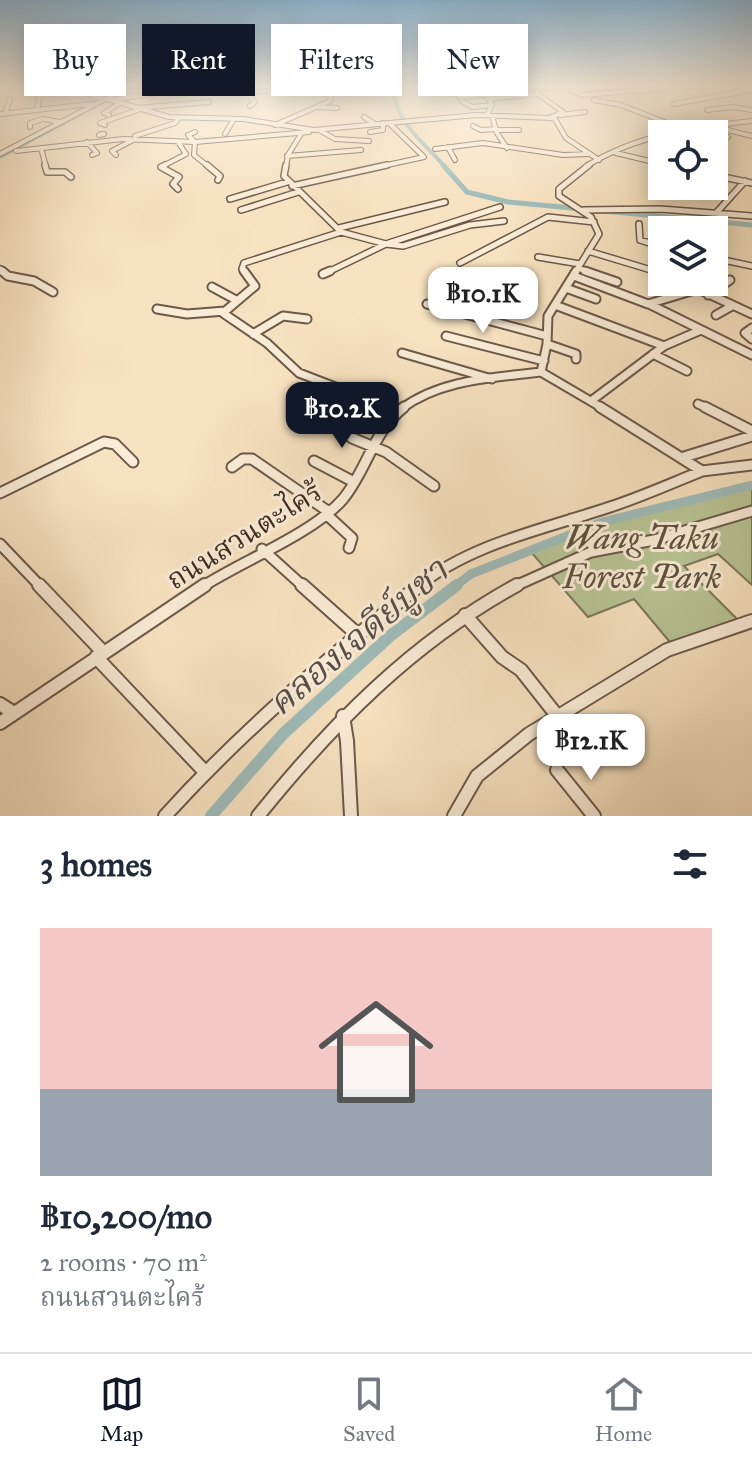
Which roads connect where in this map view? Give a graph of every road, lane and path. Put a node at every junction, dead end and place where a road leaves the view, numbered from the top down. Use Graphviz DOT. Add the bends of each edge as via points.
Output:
graph roads {
  1 [pos="30,123"];
  2 [pos="59,123"];
  3 [pos="67,123"];
  4 [pos="179,123"];
  5 [pos="184,123"];
  6 [pos="219,123"];
  7 [pos="232,123"];
  8 [pos="262,123"];
  9 [pos="279,123"];
  10 [pos="386,123"];
  11 [pos="444,123"];
  12 [pos="493,123"];
  13 [pos="527,123"];
  14 [pos="557,123"];
  15 [pos="375,124"];
  16 [pos="275,125"];
  17 [pos="218,126"];
  18 [pos="473,126"];
  19 [pos="529,126"];
  20 [pos="30,127"];
  21 [pos="449,127"];
  22 [pos="728,129"];
  23 [pos="316,130"];
  24 [pos="496,130"];
  25 [pos="519,130"];
  26 [pos="370,132"];
  27 [pos="225,134"];
  28 [pos="301,134"];
  29 [pos="103,135"];
  30 [pos="752,136"];
  31 [pos="18,137"];
  32 [pos="29,138"];
  33 [pos="133,139"];
  34 [pos="459,139"];
  35 [pos="648,139"];
  36 [pos="113,140"];
  37 [pos="369,141"];
  38 [pos="178,142"];
  39 [pos="195,142"];
  40 [pos="88,143"];
  41 [pos="469,145"];
  42 [pos="448,147"];
  43 [pos="41,148"];
  44 [pos="508,148"];
  45 [pos="84,149"];
  46 [pos="435,149"];
  47 [pos="361,150"];
  48 [pos="16,151"];
  49 [pos="615,153"];
  50 [pos="0,154"];
  51 [pos="588,154"];
  52 [pos="92,155"];
  53 [pos="116,155"];
  54 [pos="287,156"];
  55 [pos="0,160"];
  56 [pos="455,160"];
  57 [pos="599,160"];
  58 [pos="648,160"];
  59 [pos="71,177"];
  60 [pos="728,178"];
  61 [pos="218,180"];
  62 [pos="749,182"];
  63 [pos="289,184"];
  64 [pos="178,189"];
  65 [pos="298,192"];
  66 [pos="445,202"];
  67 [pos="253,207"];
  68 [pos="500,207"];
  69 [pos="241,210"];
  70 [pos="717,212"];
  71 [pos="588,215"];
  72 [pos="752,216"];
  73 [pos="504,221"];
  74 [pos="639,224"];
  75 [pos="430,229"];
  76 [pos="340,230"];
  77 [pos="438,235"];
  78 [pos="648,243"];
  79 [pos="386,244"];
  80 [pos="588,251"];
  81 [pos="538,257"];
  82 [pos="728,261"];
  83 [pos="460,263"];
  84 [pos="752,266"];
  85 [pos="0,269"];
  86 [pos="577,269"];
  87 [pos="648,269"];
  88 [pos="323,274"];
  89 [pos="617,282"];
  90 [pos="212,287"];
  91 [pos="566,288"];
  92 [pos="53,292"];
  93 [pos="675,296"];
  94 [pos="710,296"];
  95 [pos="596,299"];
  96 [pos="236,300"];
  97 [pos="427,304"];
  98 [pos="648,304"];
  99 [pos="555,305"];
  100 [pos="732,306"];
  101 [pos="157,309"];
  102 [pos="225,311"];
  103 [pos="751,312"];
  104 [pos="716,315"];
  105 [pos="307,319"];
  106 [pos="752,328"];
  107 [pos="701,330"];
  108 [pos="253,334"];
  109 [pos="446,336"];
  110 [pos="752,339"];
  111 [pos="547,340"];
  112 [pos="664,346"];
  113 [pos="402,353"];
  114 [pos="653,354"];
  115 [pos="752,355"];
  116 [pos="576,359"];
  117 [pos="544,361"];
  118 [pos="687,371"];
  119 [pos="541,372"];
  120 [pos="493,379"];
  121 [pos="591,401"];
  122 [pos="698,404"];
  123 [pos="391,418"];
  124 [pos="320,423"];
  125 [pos="752,433"];
  126 [pos="371,446"];
  127 [pos="684,457"];
  128 [pos="314,461"];
  129 [pos="133,462"];
  130 [pos="752,465"];
  131 [pos="232,467"];
  132 [pos="702,471"];
  133 [pos="354,482"];
  134 [pos="434,486"];
  135 [pos="0,493"];
  136 [pos="752,511"];
  137 [pos="328,513"];
  138 [pos="573,522"];
  139 [pos="0,544"];
  140 [pos="593,546"];
  141 [pos="349,548"];
  142 [pos="262,549"];
  143 [pos="465,615"];
  144 [pos="752,621"];
  145 [pos="357,634"];
  146 [pos="100,655"];
  147 [pos="0,704"];
  148 [pos="14,713"];
  149 [pos="343,716"];
  150 [pos="558,717"];
  151 [pos="0,723"];
  152 [pos="557,770"];
  153 [pos="205,772"];
  154 [pos="165,816"];
  155 [pos="258,816"];
  156 [pos="351,816"];
  157 [pos="454,816"];
  158 [pos="594,816"];
  1 -- 20 [label="street"];
  2 -- 32 [label="street"];
  3 -- 48 [label="street"];
  4 -- 33 [label="street"];
  5 -- 39 [label="street" via="195,131 188,135"];
  6 -- 17 [label="street"];
  7 -- 27 [label="street"];
  8 -- 16 [label="street"];
  9 -- 16 [label="street"];
  10 -- 15 [label="street"];
  10 -- 26 [label="street" via="383,130"];
  10 -- 63 [label="street" via="424,157"];
  11 -- 21 [label="street"];
  12 -- 24 [label="street"];
  13 -- 19 [label="street"];
  14 -- 51 [label="street" via="566,138"];
  15 -- 23 [label="street"];
  16 -- 23 [label="street"];
  18 -- 24 [label="street"];
  22 -- 30 [label="street"];
  23 -- 28 [label="street"];
  23 -- 37 [label="street" via="335,139"];
  24 -- 25 [label="street"];
  24 -- 44 [label="street"];
  28 -- 39 [label="street"];
  28 -- 54 [label="street"];
  29 -- 36 [label="street"];
  31 -- 32 [label="street"];
  32 -- 50 [label="street"];
  33 -- 36 [label="street"];
  33 -- 38 [label="street"];
  33 -- 53 [label="street" via="112,151"];
  34 -- 41 [label="street"];
  35 -- 49 [label="street"];
  36 -- 40 [label="street"];
  38 -- 39 [label="street"];
  38 -- 64 [label="street" via="185,156 161,167 180,178 173,184"];
  39 -- 61 [label="street" via="194,155 220,176"];
  40 -- 43 [label="street"];
  40 -- 45 [label="street"];
  40 -- 52 [label="street" via="97,153"];
  41 -- 42 [label="street"];
  41 -- 44 [label="street"];
  42 -- 46 [label="street"];
  42 -- 56 [label="street"];
  43 -- 48 [label="street"];
  43 -- 59 [label="street" via="47,172"];
  44 -- 51 [label="street"];
  47 -- 54 [label="street"];
  48 -- 55 [label="street"];
  49 -- 57 [label="street"];
  49 -- 58 [label="street"];
  51 -- 57 [label="street"];
  54 -- 63 [label="street" via="282,172"];
  57 -- 71 [label="street" via="559,189 559,196"];
  60 -- 62 [label="street"];
  62 -- 70 [label="street"];
  63 -- 65 [label="street"];
  63 -- 67 [label="street" via="233,198"];
  65 -- 67 [label="street"];
  65 -- 76 [label="street"];
  66 -- 76 [label="street"];
  67 -- 69 [label="street"];
  68 -- 75 [label="street"];
  70 -- 71 [label="street"];
  70 -- 72 [label="street"];
  71 -- 80 [label="street" via="599,234"];
  71 -- 83 [label="street" via="548,217"];
  73 -- 77 [label="street"];
  74 -- 78 [label="street" via="640,240"];
  75 -- 77 [label="street"];
  75 -- 79 [label="street"];
  76 -- 79 [label="street"];
  76 -- 96 [label="street" via="244,263 242,269 255,286"];
  77 -- 79 [label="street" via="403,246"];
  79 -- 88 [label="street"];
  80 -- 86 [label="street"];
  80 -- 87 [label="street"];
  81 -- 86 [label="street"];
  82 -- 84 [label="street"];
  85 -- 92 [label="street"];
  86 -- 89 [label="street"];
  86 -- 91 [label="street"];
  86 -- 98 [label="street"];
  90 -- 96 [label="street"];
  91 -- 95 [label="street"];
  91 -- 99 [label="street"];
  93 -- 98 [label="street"];
  94 -- 100 [label="street"];
  96 -- 102 [label="street"];
  97 -- 111 [label="street"];
  98 -- 107 [label="street"];
  99 -- 111 [label="street" via="548,316"];
  99 -- 112 [label="street"];
  100 -- 103 [label="street"];
  100 -- 104 [label="street"];
  101 -- 102 [label="street" via="187,314"];
  102 -- 108 [label="street" via="226,318"];
  105 -- 108 [label="street" via="283,316"];
  106 -- 110 [label="street" via="745,333"];
  107 -- 112 [label="street"];
  107 -- 115 [label="street"];
  108 -- 123 [label="street" via="299,373 343,390"];
  109 -- 117 [label="street"];
  111 -- 116 [label="street" via="576,354"];
  111 -- 117 [label="street"];
  112 -- 114 [label="street"];
  113 -- 120 [label="street"];
  114 -- 118 [label="street"];
  114 -- 121 [label="street"];
  117 -- 119 [label="street"];
  119 -- 120 [label="street, ถนนสวนตะไคร้"];
  119 -- 121 [label="street"];
  120 -- 123 [label="street, ถนนสวนตะไคร้" via="434,390"];
  121 -- 127 [label="street"];
  122 -- 125 [label="street"];
  123 -- 126 [label="street, ถนนสวนตะไคร้"];
  124 -- 126 [label="street"];
  125 -- 127 [label="street"];
  126 -- 133 [label="street, ถนนสวนตะไคร้"];
  126 -- 134 [label="street"];
  127 -- 132 [label="street"];
  128 -- 133 [label="street"];
  129 -- 135 [label="street" via="115,444 104,442"];
  130 -- 132 [label="street"];
  131 -- 137 [label="street" via="252,459"];
  132 -- 138 [label="street"];
  133 -- 137 [label="street, ถนนสวนตะไคร้"];
  136 -- 140 [label="street" via="663,538"];
  137 -- 141 [label="street" via="352,538"];
  137 -- 142 [label="street, ถนนสวนตะไคร้"];
  138 -- 140 [label="street"];
  138 -- 145 [label="street" via="489,546 431,576"];
  139 -- 146 [label="street"];
  140 -- 143 [label="street"];
  142 -- 145 [label="street"];
  142 -- 146 [label="street, ถนนสวนตะไคร้"];
  143 -- 149 [label="street" via="411,653"];
  143 -- 150 [label="street" via="502,657 521,670"];
  144 -- 150 [label="street" via="667,650"];
  145 -- 153 [label="street"];
  146 -- 148 [label="street, ถนนสวนตะไคร้"];
  146 -- 153 [label="street"];
  147 -- 148 [label="street"];
  148 -- 151 [label="street, ถนนสวนตะไคร้"];
  149 -- 155 [label="street"];
  149 -- 156 [label="street" via="350,744"];
  150 -- 157 [label="street" via="477,776"];
  152 -- 158 [label="street"];
  153 -- 154 [label="street"];
}
